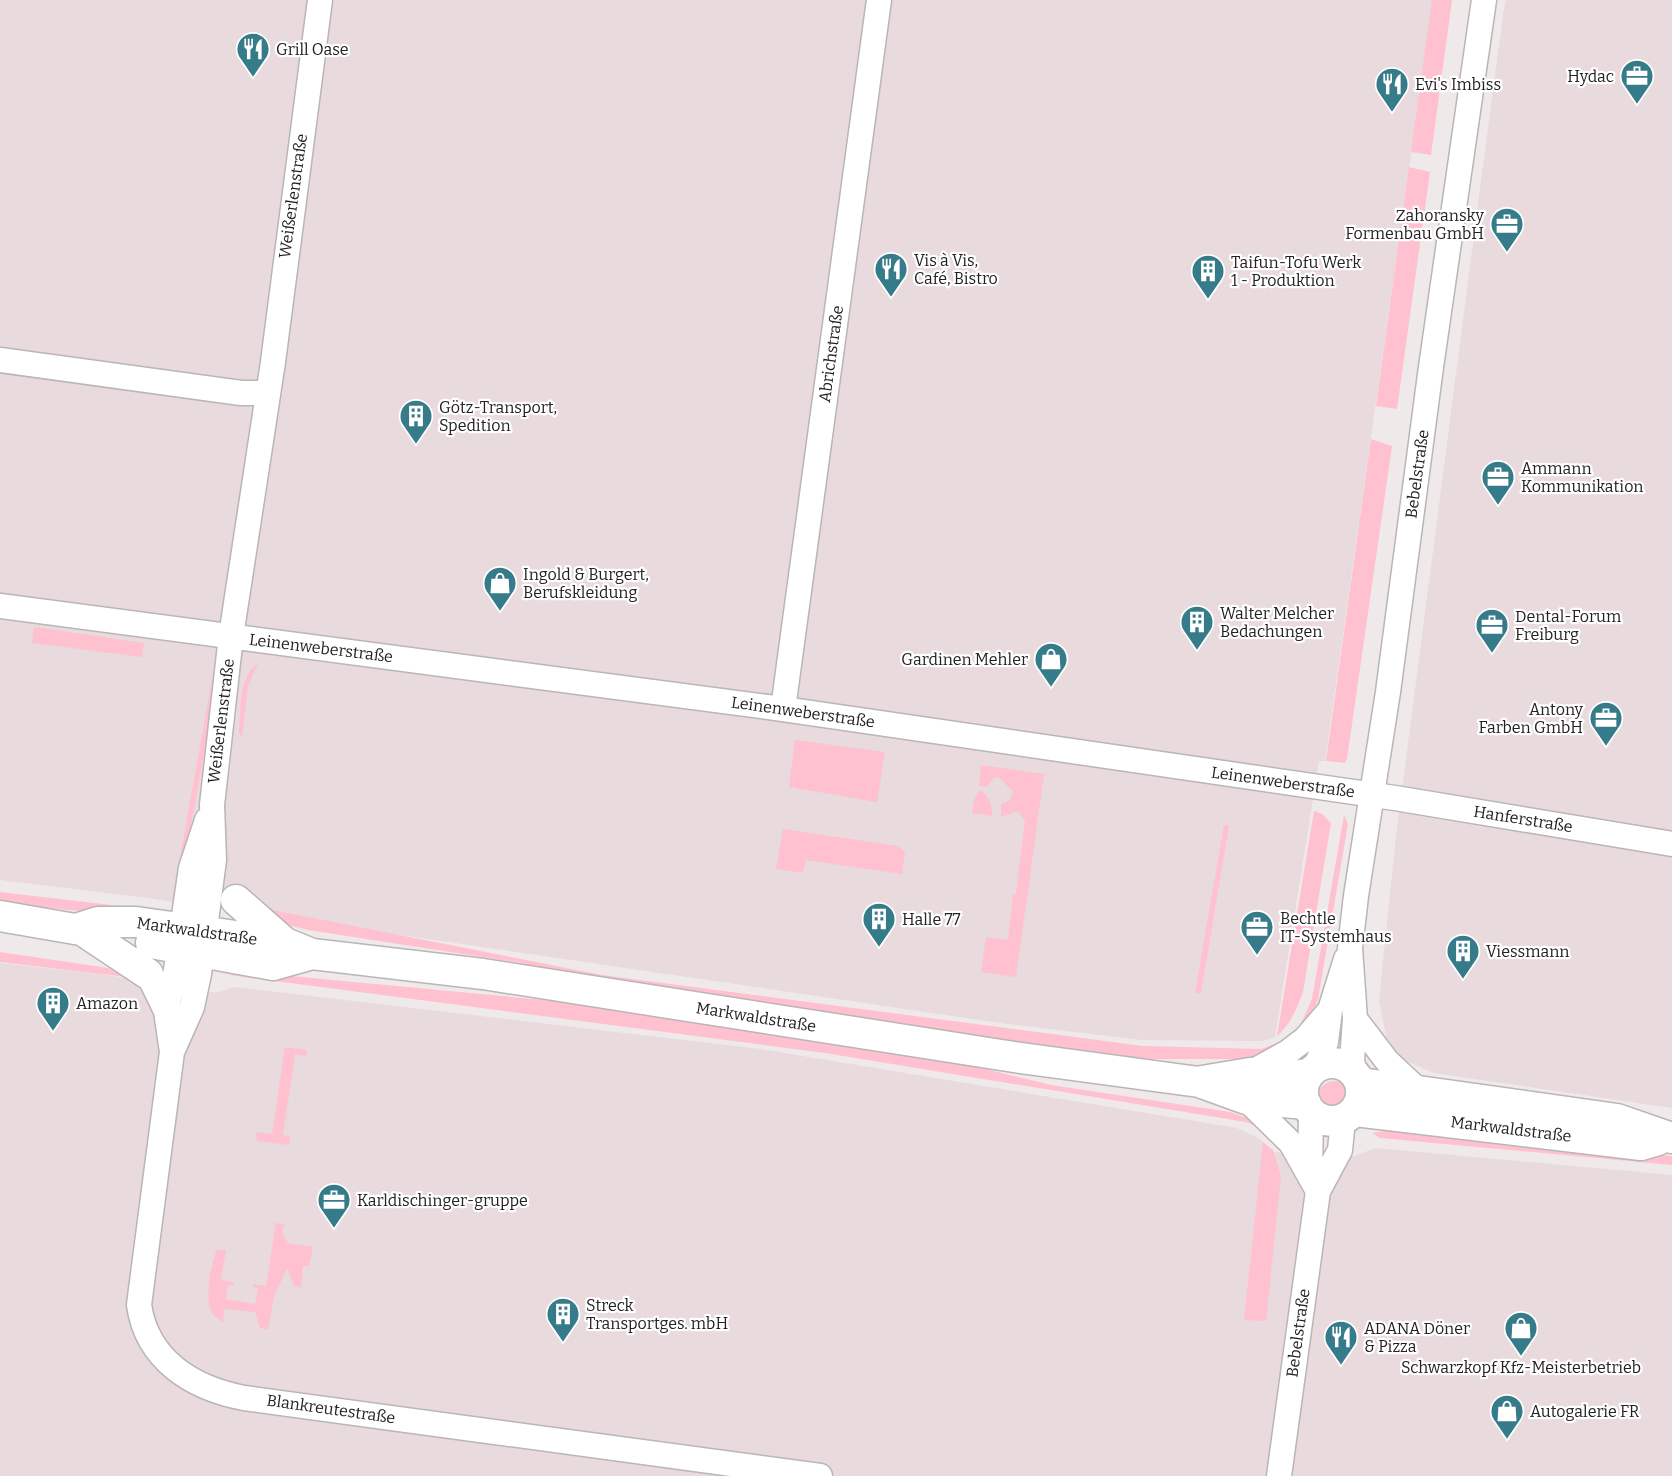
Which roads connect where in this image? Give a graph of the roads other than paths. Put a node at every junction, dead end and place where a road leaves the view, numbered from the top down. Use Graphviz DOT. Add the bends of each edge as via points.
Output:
graph roads {
  1 [pos="320,0"];
  2 [pos="879,0"];
  3 [pos="1484,0"];
  4 [pos="0,360"];
  5 [pos="268,393"];
  6 [pos="0,606"];
  7 [pos="231,636"];
  8 [pos="783,709"];
  9 [pos="1373,795"];
  10 [pos="212,805"];
  11 [pos="1672,844"];
  12 [pos="214,861"];
  13 [pos="236,900"];
  14 [pos="0,916"];
  15 [pos="80,928"];
  16 [pos="192,941"];
  17 [pos="285,943"];
  18 [pos="1350,948"];
  19 [pos="312,954"];
  20 [pos="147,974"];
  21 [pos="1330,1010"];
  22 [pos="166,1011"];
  23 [pos="1355,1018"];
  24 [pos="172,1052"];
  25 [pos="1312,1071"];
  26 [pos="1248,1086"];
  27 [pos="1418,1090"];
  28 [pos="1353,1097"];
  29 [pos="1308,1108"];
  30 [pos="1669,1138"];
  31 [pos="1314,1184"];
  32 [pos="820,1476"];
  33 [pos="1279,1476"];
  1 -- 5 [label="street, Weißerlenstraße"];
  2 -- 8 [label="street, Abrichstraße"];
  3 -- 9 [label="street, Bebelstraße"];
  4 -- 5 [label="street" via="241,393"];
  5 -- 7 [label="street, Weißerlenstraße"];
  6 -- 7 [label="street, Weißerlenstraße"];
  7 -- 8 [label="street, Leinenweberstraße"];
  7 -- 10 [label="street, Weißerlenstraße"];
  8 -- 9 [label="street, Leinenweberstraße"];
  9 -- 11 [label="street, Hanferstraße"];
  9 -- 18 [label="street, Bebelstraße"];
  10 -- 12 [label="street, Weißerlenstraße"];
  10 -- 16 [label="street, Weißerlenstraße" via="191,868"];
  12 -- 13 [label="street"];
  12 -- 16 [label="street, Weißerlenstraße"];
  13 -- 17 [label="main road"];
  14 -- 15 [label="main road, Markwaldstraße"];
  15 -- 16 [label="main road, Markwaldstraße" via="98,921 136,922"];
  15 -- 20 [label="main road"];
  16 -- 17 [label="main road, Markwaldstraße"];
  16 -- 19 [label="main road, Markwaldstraße" via="273,965"];
  16 -- 22 [label="street, Blankreutestraße"];
  16 -- 24 [label="street, Blankreutestraße" via="192,1007"];
  17 -- 19 [label="main road, Markwaldstraße"];
  18 -- 21 [label="street, Bebelstraße"];
  18 -- 23 [label="street, Bebelstraße"];
  19 -- 26 [label="main road, Markwaldstraße" via="483,974 1014,1057"];
  20 -- 22 [label="street, Blankreutestraße"];
  21 -- 25 [label="street, Bebelstraße" via="1326,1042"];
  21 -- 26 [label="street" via="1305,1039"];
  22 -- 24 [label="street, Blankreutestraße"];
  23 -- 27 [label="street" via="1381,1055"];
  23 -- 28 [label="street, Bebelstraße"];
  24 -- 32 [label="street, Blankreutestraße" via="139,1305 141,1321 153,1346 184,1376 209,1389 244,1398"];
  25 -- 26 [label="main road, Markwaldstraße"];
  25 -- 28 [label="main road" via="1332,1062 1348,1067"];
  25 -- 29 [label="main road" via="1303,1094"];
  26 -- 29 [label="main road, Markwaldstraße"];
  26 -- 31 [label="street" via="1291,1143"];
  27 -- 28 [label="main road, Markwaldstraße"];
  27 -- 30 [label="main road, Markwaldstraße" via="1617,1119"];
  28 -- 29 [label="main road" via="1321,1119"];
  28 -- 30 [label="main road, Markwaldstraße" via="1641,1145"];
  28 -- 31 [label="street, Bebelstraße" via="1340,1150"];
  29 -- 31 [label="street, Bebelstraße"];
  31 -- 33 [label="street, Bebelstraße"];
}
